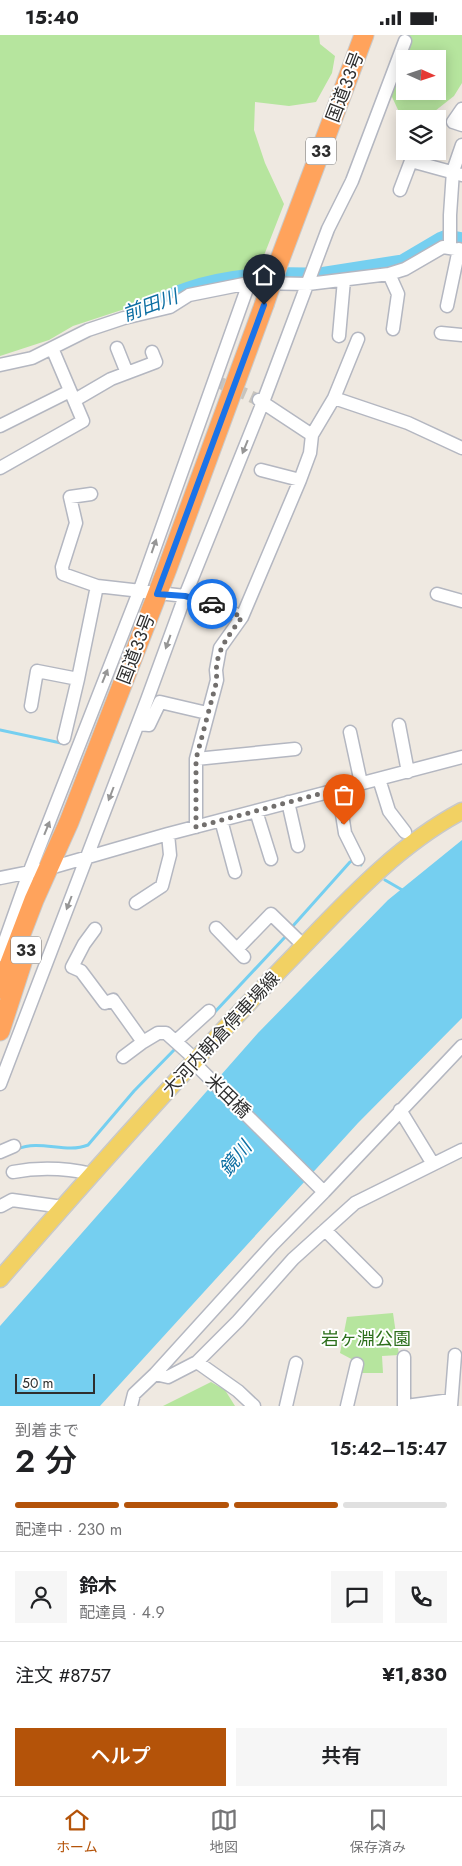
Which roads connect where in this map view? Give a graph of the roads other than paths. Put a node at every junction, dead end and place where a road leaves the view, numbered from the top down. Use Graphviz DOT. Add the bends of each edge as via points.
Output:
graph roads {
  1 [pos="364,35"];
  2 [pos="405,41"];
  3 [pos="462,109"];
  4 [pos="462,125"];
  5 [pos="462,145"];
  6 [pos="457,173"];
  7 [pos="400,191"];
  8 [pos="454,245"];
  9 [pos="389,274"];
  10 [pos="344,280"];
  11 [pos="250,283"];
  12 [pos="308,284"];
  13 [pos="447,306"];
  14 [pos="393,329"];
  15 [pos="441,333"];
  16 [pos="462,335"];
  17 [pos="339,336"];
  18 [pos="358,339"];
  19 [pos="117,348"];
  20 [pos="52,349"];
  21 [pos="152,352"];
  22 [pos="0,365"];
  23 [pos="127,373"];
  24 [pos="73,396"];
  25 [pos="334,398"];
  26 [pos="261,401"];
  27 [pos="0,426"];
  28 [pos="312,435"];
  29 [pos="462,448"];
  30 [pos="0,468"];
  31 [pos="261,470"];
  32 [pos="300,480"];
  33 [pos="91,494"];
  34 [pos="97,586"];
  35 [pos="148,593"];
  36 [pos="437,594"];
  37 [pos="185,596"];
  38 [pos="462,601"];
  39 [pos="242,617"];
  40 [pos="78,679"];
  41 [pos="30,707"];
  42 [pos="207,713"];
  43 [pos="138,724"];
  44 [pos="399,725"];
  45 [pos="350,732"];
  46 [pos="64,738"];
  47 [pos="295,749"];
  48 [pos="462,757"];
  49 [pos="196,759"];
  50 [pos="408,772"];
  51 [pos="379,779"];
  52 [pos="361,783"];
  53 [pos="338,789"];
  54 [pos="288,802"];
  55 [pos="256,811"];
  56 [pos="462,811"];
  57 [pos="221,820"];
  58 [pos="196,827"];
  59 [pos="405,832"];
  60 [pos="168,834"];
  61 [pos="298,846"];
  62 [pos="86,858"];
  63 [pos="271,859"];
  64 [pos="358,859"];
  65 [pos="50,868"];
  66 [pos="235,872"];
  67 [pos="29,873"];
  68 [pos="0,878"];
  69 [pos="136,903"];
  70 [pos="216,928"];
  71 [pos="95,929"];
  72 [pos="304,946"];
  73 [pos="0,955"];
  74 [pos="0,989"];
  75 [pos="209,1011"];
  76 [pos="0,1031"];
  77 [pos="176,1041"];
  78 [pos="144,1042"];
  79 [pos="462,1046"];
  80 [pos="123,1057"];
  81 [pos="197,1064"];
  82 [pos="0,1084"];
  83 [pos="400,1110"];
  84 [pos="14,1146"];
  85 [pos="462,1150"];
  86 [pos="0,1152"];
  87 [pos="433,1164"];
  88 [pos="13,1172"];
  89 [pos="92,1174"];
  90 [pos="321,1189"];
  91 [pos="1,1206"];
  92 [pos="63,1207"];
  93 [pos="326,1230"];
  94 [pos="0,1279"];
  95 [pos="376,1281"];
  96 [pos="455,1355"];
  97 [pos="404,1357"];
  98 [pos="197,1362"];
  99 [pos="296,1363"];
  100 [pos="357,1365"];
  101 [pos="156,1374"];
  102 [pos="451,1403"];
  103 [pos="131,1406"];
  104 [pos="254,1406"];
  105 [pos="286,1406"];
  106 [pos="346,1406"];
  107 [pos="405,1406"];
  1 -- 35 [label="highway, 国道33号 / 33, bridge" via="264,305"];
  2 -- 12 [label="street" via="352,181 328,229"];
  3 -- 4 [label="street" via="453,122"];
  5 -- 6 [label="street"];
  6 -- 7 [label="street" via="411,161"];
  6 -- 8 [label="street"];
  8 -- 9 [label="street" via="443,247 405,269"];
  8 -- 13 [label="street"];
  9 -- 10 [label="street"];
  9 -- 14 [label="street" via="398,294"];
  10 -- 12 [label="street"];
  10 -- 17 [label="street"];
  11 -- 12 [label="street"];
  11 -- 20 [label="street" via="189,295 170,307 88,330"];
  35 -- 11 [label="street, one-way"];
  12 -- 26 [label="street"];
  15 -- 16 [label="street"];
  18 -- 25 [label="street"];
  19 -- 23 [label="street"];
  20 -- 22 [label="street" via="25,361"];
  20 -- 24 [label="street"];
  21 -- 23 [label="street" via="156,362"];
  23 -- 24 [label="street"];
  24 -- 27 [label="street"];
  24 -- 30 [label="street" via="83,421"];
  25 -- 28 [label="street"];
  25 -- 29 [label="street" via="408,423"];
  26 -- 28 [label="street"];
  26 -- 37 [label="street, one-way"];
  28 -- 32 [label="street" via="310,453"];
  31 -- 32 [label="street"];
  32 -- 39 [label="street"];
  33 -- 34 [label="street" via="70,497 76,523 62,567 63,574"];
  34 -- 35 [label="street"];
  34 -- 40 [label="street"];
  35 -- 37 [label="street"];
  35 -- 65 [label="highway, 国道33号 / 33"];
  67 -- 35 [label="street, one-way"];
  36 -- 38 [label="street"];
  37 -- 39 [label="street"];
  37 -- 43 [label="street, one-way"];
  39 -- 42 [label="street" via="220,648 217,680"];
  40 -- 41 [label="street" via="37,671"];
  40 -- 46 [label="street"];
  42 -- 43 [label="street" via="160,702 149,725"];
  42 -- 49 [label="street"];
  43 -- 62 [label="street, one-way"];
  44 -- 50 [label="street"];
  45 -- 52 [label="street"];
  47 -- 49 [label="street"];
  48 -- 50 [label="street"];
  49 -- 58 [label="street"];
  50 -- 51 [label="street"];
  51 -- 52 [label="street"];
  51 -- 59 [label="street" via="389,811"];
  52 -- 53 [label="street"];
  53 -- 54 [label="street"];
  53 -- 64 [label="street" via="345,833"];
  54 -- 55 [label="street"];
  54 -- 61 [label="street"];
  55 -- 57 [label="street"];
  55 -- 63 [label="street"];
  56 -- 72 [label="main road, 大河内朝倉停車場線" via="398,853"];
  57 -- 58 [label="street"];
  57 -- 66 [label="street"];
  58 -- 60 [label="street"];
  60 -- 62 [label="street"];
  60 -- 69 [label="street" via="170,855 162,886"];
  62 -- 65 [label="street"];
  62 -- 82 [label="street, one-way"];
  65 -- 67 [label="street"];
  65 -- 74 [label="highway, 国道33号 / 33" via="34,900"];
  65 -- 76 [label="highway, 国道33号 / 33" via="42,903"];
  67 -- 68 [label="street"];
  67 -- 73 [label="street"];
  70 -- 72 [label="street" via="241,952 271,914"];
  71 -- 78 [label="street" via="72,967 81,971 105,1003 113,1000"];
  72 -- 81 [label="main road, 大河内朝倉停車場線"];
  75 -- 77 [label="street"];
  77 -- 78 [label="street" via="166,1033 158,1033"];
  77 -- 81 [label="street, 米田橋"];
  78 -- 80 [label="street"];
  79 -- 83 [label="street"];
  81 -- 89 [label="main road, 大河内朝倉停車場線"];
  81 -- 90 [label="street, 米田橋"];
  83 -- 87 [label="street"];
  83 -- 90 [label="street" via="355,1159"];
  84 -- 86 [label="street"];
  85 -- 87 [label="street"];
  87 -- 93 [label="street" via="355,1203"];
  88 -- 89 [label="street" via="48,1169"];
  89 -- 92 [label="main road, 大河内朝倉停車場線"];
  90 -- 101 [label="street"];
  91 -- 92 [label="street" via="12,1201"];
  92 -- 94 [label="main road, 大河内朝倉停車場線"];
  93 -- 95 [label="street"];
  93 -- 98 [label="street" via="293,1259"];
  96 -- 102 [label="street"];
  97 -- 107 [label="street"];
  98 -- 101 [label="street" via="168,1377"];
  98 -- 104 [label="street"];
  99 -- 105 [label="street"];
  100 -- 106 [label="street"];
  101 -- 103 [label="street" via="134,1394"];
  102 -- 107 [label="street"];
}
